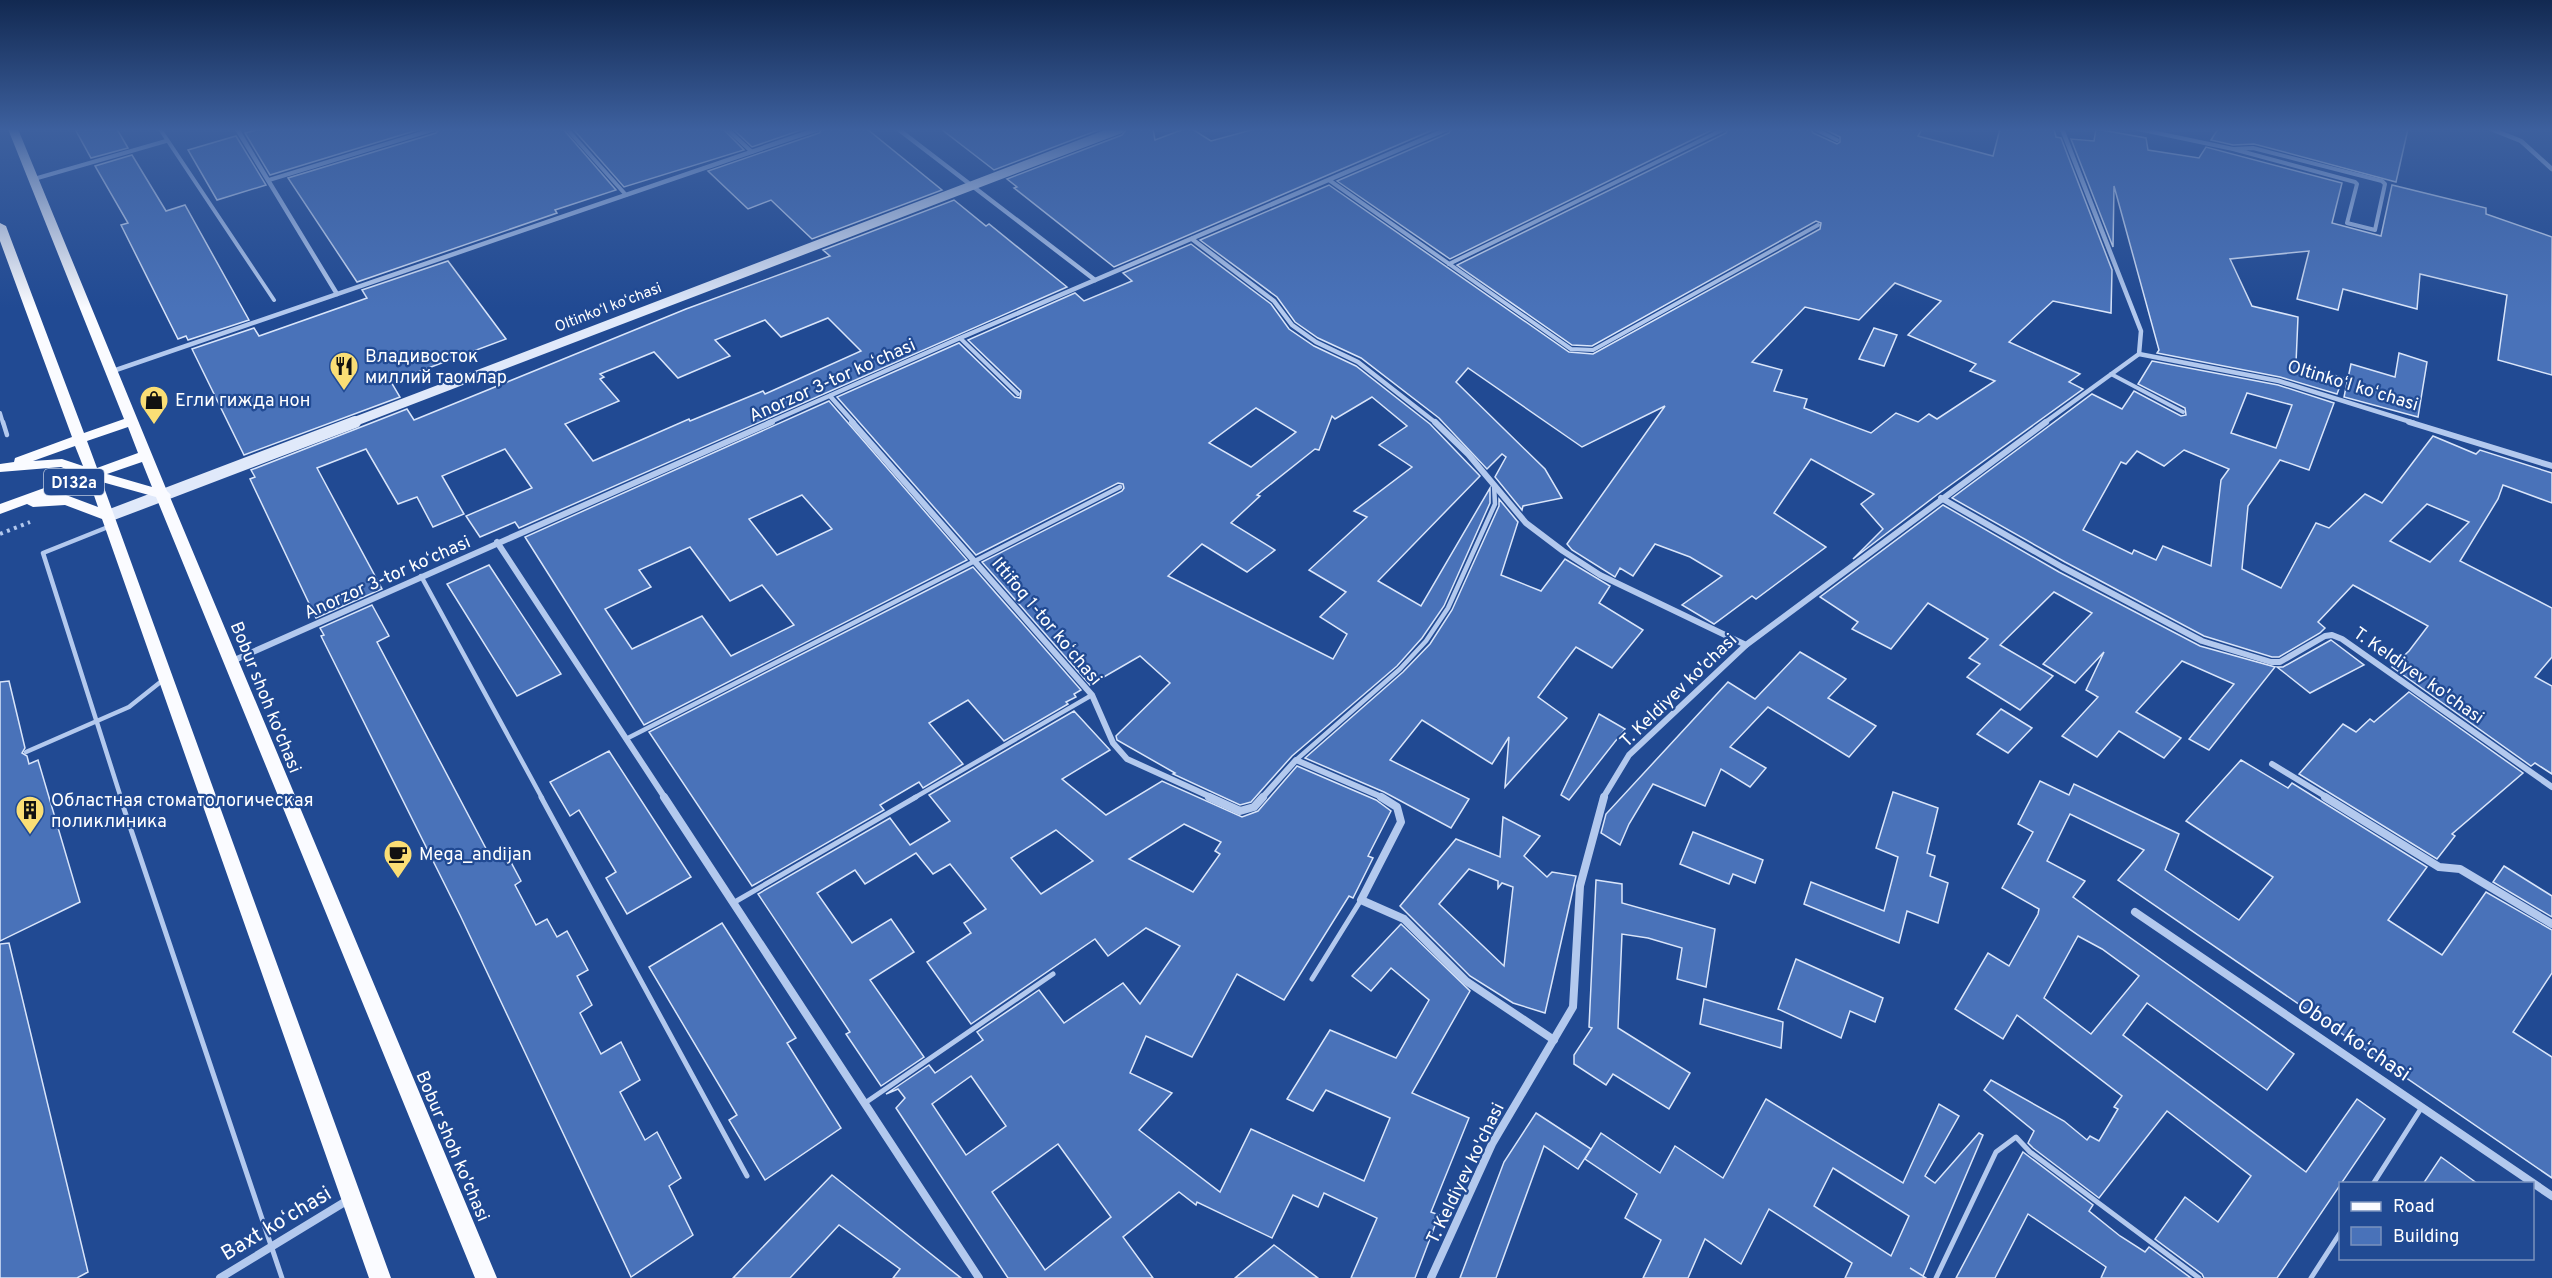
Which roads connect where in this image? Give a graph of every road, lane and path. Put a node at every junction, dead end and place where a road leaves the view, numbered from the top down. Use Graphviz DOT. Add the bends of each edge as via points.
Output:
graph roads {
  1 [pos="38,189"];
  2 [pos="198,189"];
  3 [pos="274,189"];
  4 [pos="620,189"];
  5 [pos="645,189"];
  6 [pos="963,189"];
  7 [pos="974,189"];
  8 [pos="1309,189"];
  9 [pos="1341,189"];
  10 [pos="1603,189"];
  11 [pos="2085,189"];
  12 [pos="2356,189"];
  13 [pos="2383,189"];
  14 [pos="626,195"];
  15 [pos="1818,225"];
  16 [pos="0,226"];
  17 [pos="1192,239"];
  18 [pos="1449,264"];
  19 [pos="1095,280"];
  20 [pos="337,294"];
  21 [pos="274,300"];
  22 [pos="960,338"];
  23 [pos="2139,354"];
  24 [pos="113,371"];
  25 [pos="2111,374"];
  26 [pos="1018,394"];
  27 [pos="830,396"];
  28 [pos="2183,412"];
  29 [pos="0,413"];
  30 [pos="133,420"];
  31 [pos="7,435"];
  32 [pos="80,439"];
  33 [pos="147,455"];
  34 [pos="2552,465"];
  35 [pos="0,468"];
  36 [pos="93,475"];
  37 [pos="1494,484"];
  38 [pos="1120,487"];
  39 [pos="164,495"];
  40 [pos="1941,498"];
  41 [pos="15,503"];
  42 [pos="0,509"];
  43 [pos="110,521"];
  44 [pos="30,522"];
  45 [pos="0,534"];
  46 [pos="497,542"];
  47 [pos="975,560"];
  48 [pos="421,576"];
  49 [pos="1746,645"];
  50 [pos="230,662"];
  51 [pos="165,678"];
  52 [pos="1092,695"];
  53 [pos="95,722"];
  54 [pos="626,740"];
  55 [pos="26,752"];
  56 [pos="1296,760"];
  57 [pos="2272,764"];
  58 [pos="2552,787"];
  59 [pos="1361,900"];
  60 [pos="733,903"];
  61 [pos="2135,912"];
  62 [pos="2552,924"];
  63 [pos="1053,974"];
  64 [pos="1312,979"];
  65 [pos="1554,1040"];
  66 [pos="865,1103"];
  67 [pos="2422,1107"];
  68 [pos="747,1176"];
  69 [pos="2374,1182"];
  70 [pos="2532,1182"];
  71 [pos="2534,1184"];
  72 [pos="2552,1196"];
  73 [pos="351,1198"];
  74 [pos="2339,1235"];
  75 [pos="273,1246"];
  76 [pos="220,1278"];
  77 [pos="282,1278"];
  78 [pos="380,1278"];
  79 [pos="486,1278"];
  80 [pos="979,1278"];
  81 [pos="1431,1278"];
  82 [pos="1936,1278"];
  83 [pos="2199,1278"];
  84 [pos="2311,1278"];
  1 -- 24 [label="main road, Bobur shoh ko'chasi"];
  2 -- 21 [label="lane"];
  3 -- 20 [label="street"];
  4 -- 14 [label="lane"];
  5 -- 14 [label="street"];
  6 -- 39 [label="main road, Oltinkoʻl koʻchasi / D132a"];
  7 -- 19 [label="street"];
  8 -- 17 [label="street, Anorzor 3-tor koʻchasi"];
  9 -- 18 [label="lane"];
  10 -- 18 [label="lane"];
  11 -- 23 [label="street" via="2141,332"];
  12 -- 13 [label="lane" via="2347,223 2375,230"];
  14 -- 20 [label="street"];
  15 -- 18 [label="lane" via="1593,350 1571,349"];
  16 -- 32 [label="main road"];
  17 -- 19 [label="street, Anorzor 3-tor koʻchasi"];
  17 -- 37 [label="street" via="1274,301 1292,325 1394,387 1461,447"];
  19 -- 22 [label="street, Anorzor 3-tor koʻchasi"];
  20 -- 24 [label="street"];
  22 -- 26 [label="lane"];
  22 -- 27 [label="street, Anorzor 3-tor koʻchasi"];
  23 -- 25 [label="street, T. Keldiyev ko'chasi"];
  23 -- 34 [label="street, Oltinkoʻl koʻchasi" via="2279,381"];
  24 -- 30 [label="main road, Bobur shoh ko'chasi"];
  25 -- 28 [label="lane"];
  25 -- 40 [label="street, T. Keldiyev ko'chasi"];
  27 -- 46 [label="street, Anorzor 3-tor koʻchasi"];
  27 -- 47 [label="street, Ittifoq 1-tor koʻchasi"];
  29 -- 31 [label="lane"];
  30 -- 32 [label="main road, D132a"];
  30 -- 33 [label="main road, Bobur shoh ko'chasi"];
  32 -- 35 [label="main road, D132a"];
  32 -- 36 [label="main road"];
  33 -- 36 [label="main road, D132a"];
  33 -- 39 [label="main road, Bobur shoh ko'chasi"];
  35 -- 36 [label="main road" via="62,463"];
  36 -- 39 [label="main road"];
  36 -- 41 [label="main road, D132a"];
  36 -- 43 [label="main road"];
  37 -- 49 [label="street" via="1526,523 1600,575"];
  37 -- 56 [label="lane" via="1495,504 1448,608 1426,641 1400,669"];
  38 -- 47 [label="lane"];
  39 -- 43 [label="main road, Oltinkoʻl koʻchasi / D132a"];
  39 -- 50 [label="main road, Bobur shoh ko'chasi"];
  40 -- 49 [label="street, T. Keldiyev ko'chasi"];
  40 -- 58 [label="street, T. Keldiyev ko'chasi" via="2202,641 2280,662 2332,634"];
  41 -- 42 [label="main road, D132a"];
  41 -- 43 [label="main road" via="66,500"];
  43 -- 51 [label="main road"];
  43 -- 53 [label="lane" via="43,553"];
  44 -- 45 [label="path"];
  46 -- 48 [label="street, Anorzor 3-tor koʻchasi"];
  46 -- 54 [label="street"];
  47 -- 52 [label="street, Ittifoq 1-tor koʻchasi"];
  47 -- 54 [label="lane"];
  48 -- 50 [label="street, Anorzor 3-tor koʻchasi"];
  48 -- 68 [label="lane"];
  49 -- 65 [label="street, T. Keldiyev ko'chasi" via="1629,755 1605,792 1580,886 1573,1007"];
  50 -- 79 [label="main road, Bobur shoh ko'chasi"];
  51 -- 53 [label="lane" via="129,707"];
  51 -- 73 [label="main road"];
  52 -- 56 [label="street, Ittifoq 1-tor koʻchasi" via="1113,743 1127,759 1240,811 1254,807"];
  52 -- 60 [label="lane"];
  53 -- 55 [label="lane"];
  53 -- 75 [label="lane"];
  54 -- 60 [label="street"];
  56 -- 59 [label="street" via="1397,807 1401,822"];
  57 -- 62 [label="street" via="2439,867 2460,869"];
  59 -- 64 [label="lane"];
  59 -- 65 [label="street" via="1404,919 1466,981"];
  60 -- 66 [label="street"];
  61 -- 67 [label="street, Obod koʻchasi"];
  63 -- 66 [label="lane"];
  65 -- 81 [label="street, T. Keldiyev ko'chasi" via="1492,1144"];
  66 -- 80 [label="street"];
  67 -- 69 [label="lane"];
  67 -- 70 [label="street, Obod koʻchasi"];
  71 -- 72 [label="street, Obod koʻchasi"];
  73 -- 75 [label="street, Baxt koʻchasi"];
  73 -- 78 [label="main road"];
  74 -- 84 [label="lane"];
  75 -- 76 [label="street, Baxt koʻchasi"];
  75 -- 77 [label="lane"];
  82 -- 83 [label="lane" via="1996,1152 2016,1137 2030,1152"];
}
